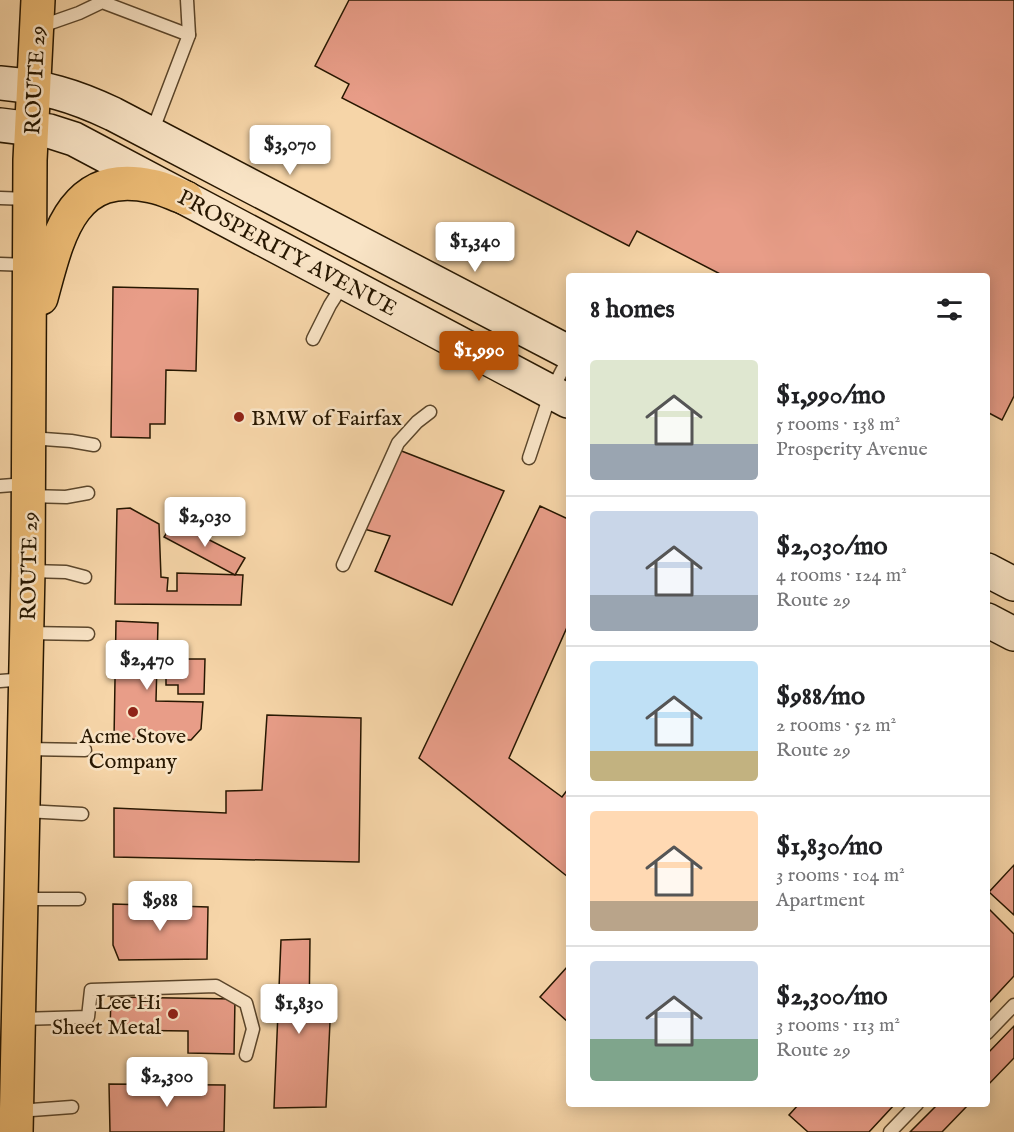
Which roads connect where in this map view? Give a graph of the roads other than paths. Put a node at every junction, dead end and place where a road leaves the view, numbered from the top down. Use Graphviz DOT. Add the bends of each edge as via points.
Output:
graph roads {
  1 [pos="187,0"];
  2 [pos="102,1"];
  3 [pos="38,14"];
  4 [pos="189,35"];
  5 [pos="0,83"];
  6 [pos="34,86"];
  7 [pos="16,127"];
  8 [pos="152,134"];
  9 [pos="186,198"];
  10 [pos="15,199"];
  11 [pos="14,265"];
  12 [pos="345,282"];
  13 [pos="30,338"];
  14 [pos="313,339"];
  15 [pos="566,351"];
  16 [pos="566,368"];
  17 [pos="560,397"];
  18 [pos="430,412"];
  19 [pos="29,438"];
  20 [pos="94,445"];
  21 [pos="529,458"];
  22 [pos="19,488"];
  23 [pos="88,492"];
  24 [pos="343,565"];
  25 [pos="28,571"];
  26 [pos="990,572"];
  27 [pos="85,578"];
  28 [pos="1014,584"];
  29 [pos="990,622"];
  30 [pos="27,633"];
  31 [pos="88,634"];
  32 [pos="1014,634"];
  33 [pos="13,680"];
  34 [pos="25,749"];
  35 [pos="85,750"];
  36 [pos="23,811"];
  37 [pos="81,814"];
  38 [pos="22,899"];
  39 [pos="79,899"];
  40 [pos="1014,1005"];
  41 [pos="19,1019"];
  42 [pos="990,1030"];
  43 [pos="246,1055"];
  44 [pos="72,1107"];
  45 [pos="914,1107"];
  46 [pos="16,1122"];
  47 [pos="890,1132"];
  1 -- 4 [label="lane"];
  2 -- 3 [label="lane" via="79,13"];
  2 -- 4 [label="lane"];
  3 -- 6 [label="main road, ROUTE 29"];
  4 -- 8 [label="lane"];
  5 -- 6 [label="main road, PROSPERITY AVENUE"];
  6 -- 7 [label="main road, ROUTE 29"];
  6 -- 8 [label="main road, PROSPERITY AVENUE" via="79,98"];
  7 -- 9 [label="main road, PROSPERITY AVENUE" via="74,139"];
  7 -- 10 [label="main road, ROUTE 29"];
  8 -- 15 [label="main road, PROSPERITY AVENUE"];
  9 -- 12 [label="main road, PROSPERITY AVENUE"];
  9 -- 13 [label="main road" via="138,184 112,185 84,198 74,207 58,240"];
  10 -- 11 [label="main road, ROUTE 29"];
  11 -- 13 [label="main road, ROUTE 29"];
  12 -- 14 [label="lane"];
  12 -- 17 [label="main road, PROSPERITY AVENUE"];
  13 -- 19 [label="main road, ROUTE 29"];
  16 -- 17 [label="lane"];
  17 -- 21 [label="lane"];
  18 -- 24 [label="lane" via="398,443"];
  19 -- 20 [label="lane"];
  19 -- 22 [label="main road, ROUTE 29"];
  22 -- 23 [label="lane" via="66,497"];
  22 -- 25 [label="main road, ROUTE 29"];
  25 -- 27 [label="lane" via="66,572"];
  25 -- 30 [label="main road, ROUTE 29"];
  26 -- 28 [label="main road"];
  29 -- 32 [label="main road"];
  30 -- 31 [label="lane"];
  30 -- 33 [label="main road, ROUTE 29"];
  33 -- 34 [label="main road, ROUTE 29"];
  34 -- 35 [label="lane"];
  34 -- 36 [label="main road, ROUTE 29"];
  36 -- 37 [label="lane"];
  36 -- 38 [label="main road, ROUTE 29"];
  38 -- 39 [label="lane"];
  38 -- 41 [label="main road, ROUTE 29" via="15,983"];
  40 -- 42 [label="lane"];
  41 -- 43 [label="lane" via="88,1017 91,990 216,986 246,1003 253,1029"];
  41 -- 46 [label="main road, ROUTE 29" via="14,1071"];
  44 -- 46 [label="lane"];
  45 -- 47 [label="lane"];
}
